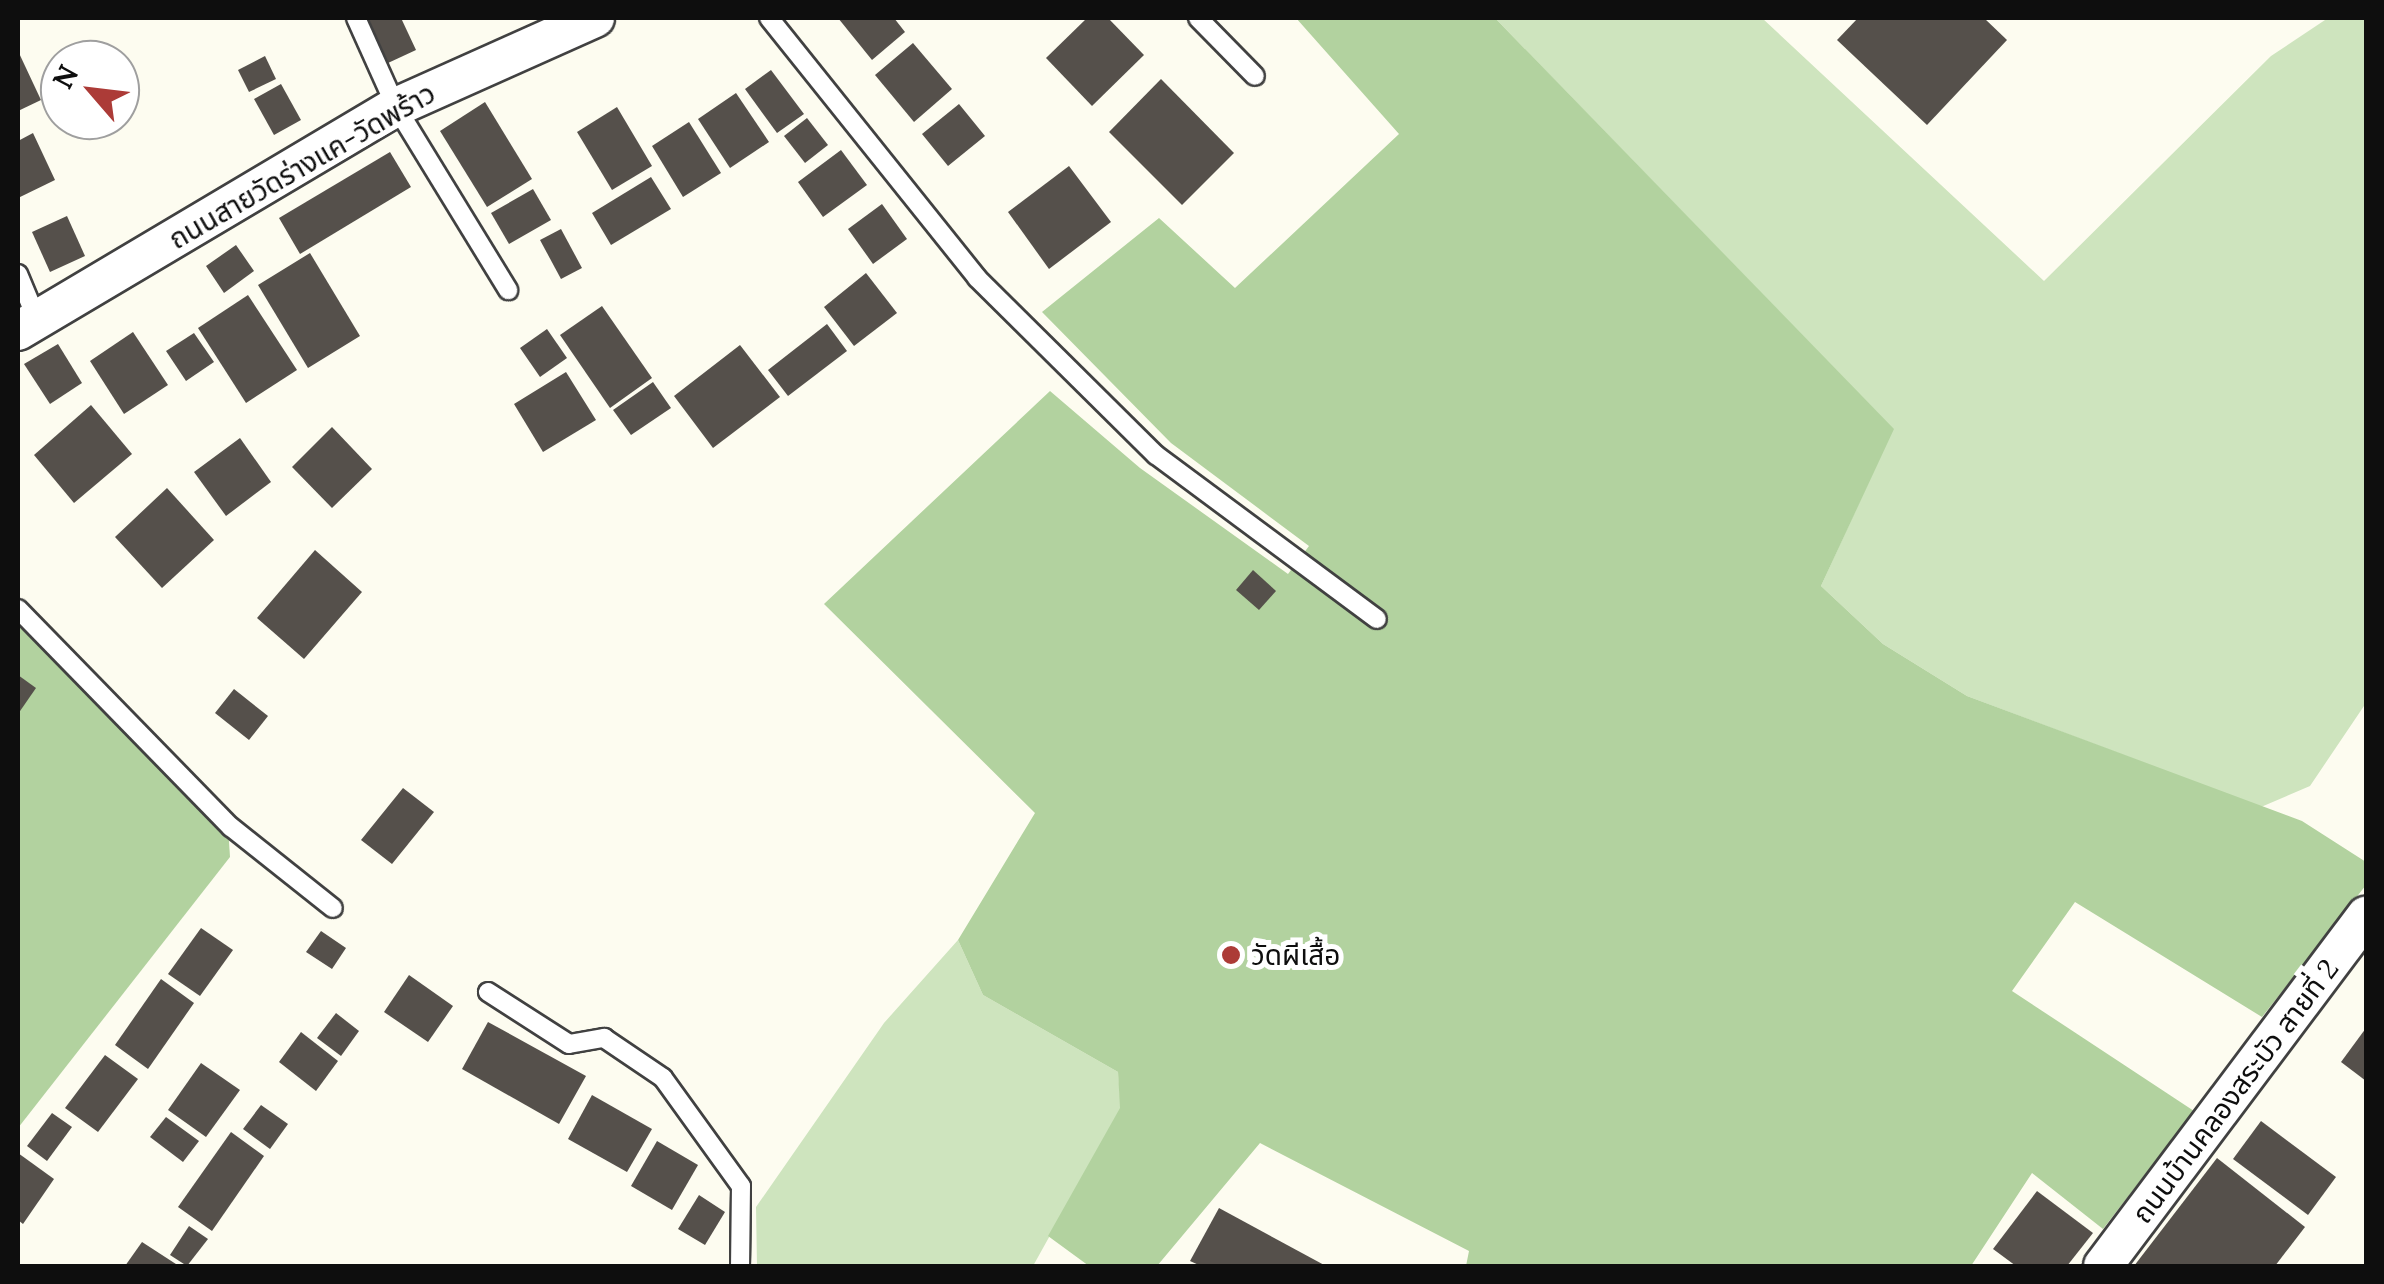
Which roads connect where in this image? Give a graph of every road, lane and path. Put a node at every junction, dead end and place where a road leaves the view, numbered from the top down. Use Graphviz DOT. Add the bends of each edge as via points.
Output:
graph roads {
  1 [pos="356,18"];
  2 [pos="595,18"];
  3 [pos="770,18"];
  4 [pos="1198,18"];
  5 [pos="1255,76"];
  6 [pos="396,107"];
  7 [pos="18,274"];
  8 [pos="508,290"];
  9 [pos="28,327"];
  10 [pos="18,609"];
  11 [pos="1377,619"];
  12 [pos="333,908"];
  13 [pos="2366,916"];
  14 [pos="488,992"];
  15 [pos="740,1266"];
  16 [pos="2104,1266"];
  1 -- 6 [label="lane"];
  2 -- 6 [label="street, ถนนสายวัดร่างแค-วัดพร้าว"];
  3 -- 11 [label="lane" via="978,278 1156,455"];
  4 -- 5 [label="lane"];
  6 -- 8 [label="lane"];
  6 -- 9 [label="street, ถนนสายวัดร่างแค-วัดพร้าว"];
  7 -- 9 [label="lane"];
  10 -- 12 [label="lane" via="231,827"];
  13 -- 16 [label="street, ถนนบ้านคลองสระบัว สายที่ 2"];
  14 -- 15 [label="lane" via="569,1044 604,1038 663,1078 741,1186"];
}
